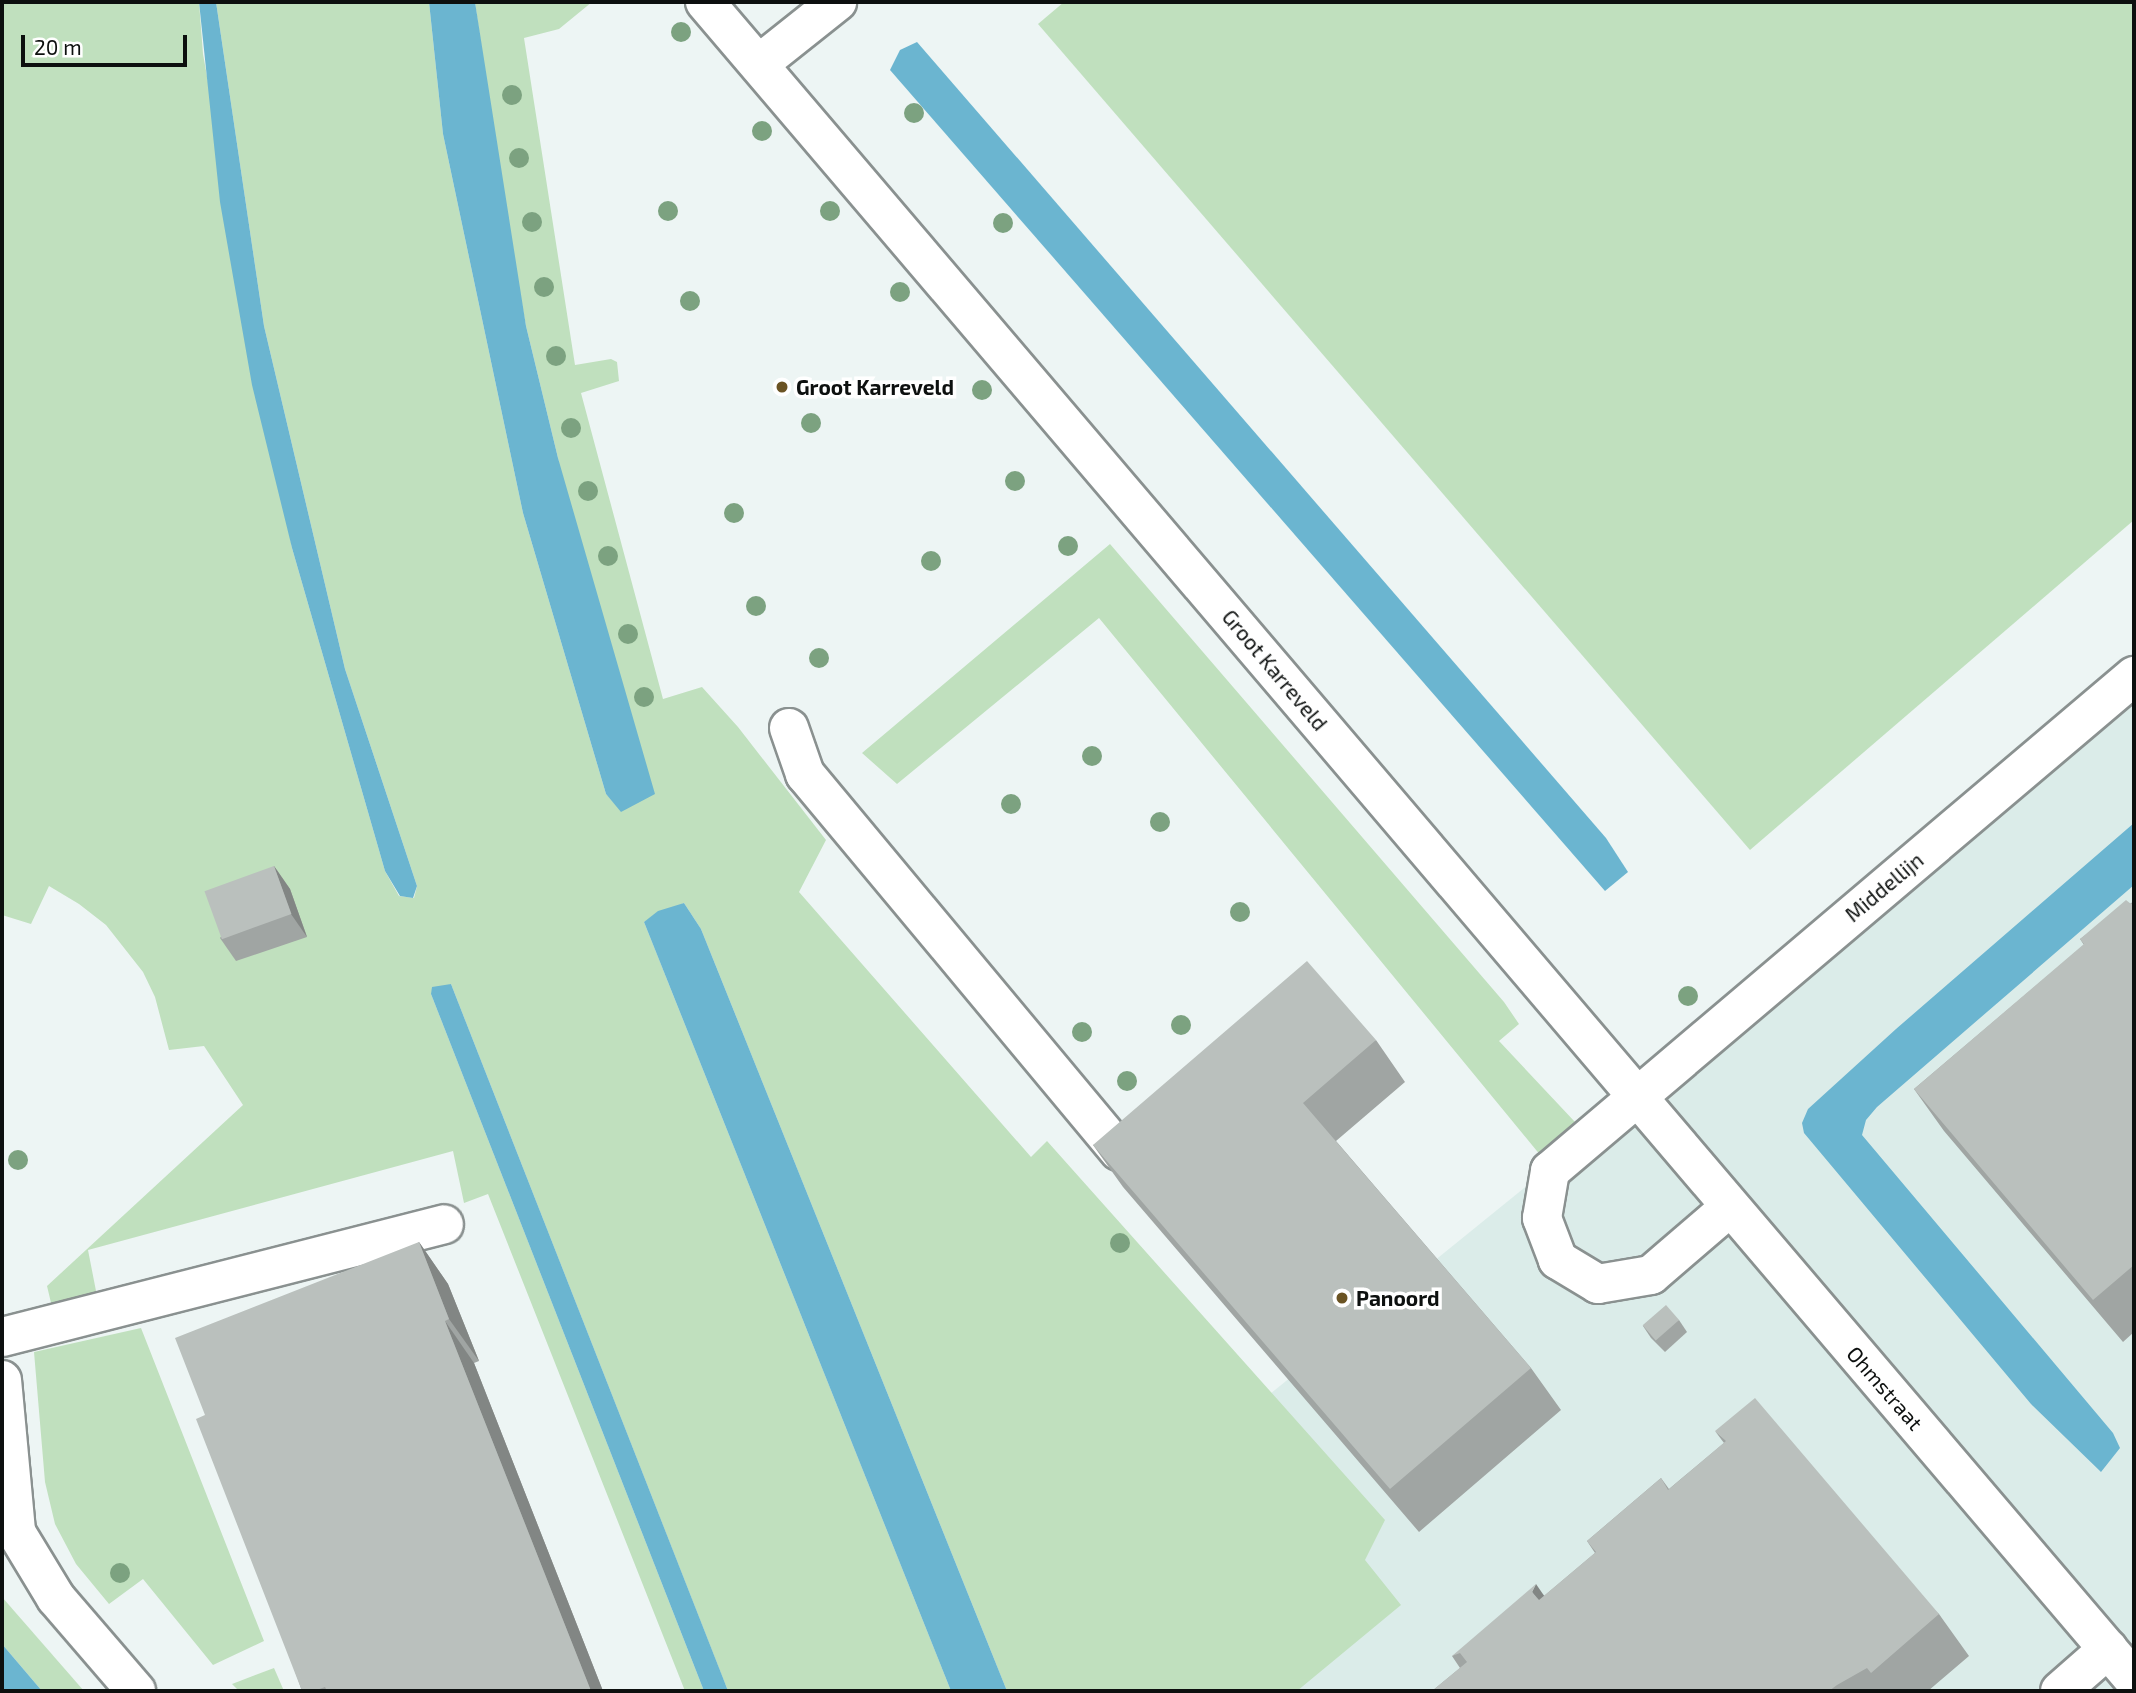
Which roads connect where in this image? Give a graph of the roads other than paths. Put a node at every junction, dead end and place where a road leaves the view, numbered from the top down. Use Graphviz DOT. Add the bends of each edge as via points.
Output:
graph roads {
  1 [pos="705,2"];
  2 [pos="837,2"];
  3 [pos="759,64"];
  4 [pos="2134,676"];
  5 [pos="789,728"];
  6 [pos="1634,1098"];
  7 [pos="1119,1151"];
  8 [pos="1730,1207"];
  9 [pos="444,1224"];
  10 [pos="2,1337"];
  11 [pos="2,1380"];
  12 [pos="2108,1649"];
  13 [pos="2134,1680"];
  14 [pos="136,1691"];
  15 [pos="2060,1691"];
  1 -- 3 [label="street, Groot Karreveld"];
  2 -- 3 [label="street"];
  3 -- 6 [label="street, Groot Karreveld"];
  4 -- 6 [label="street, Middellijn"];
  5 -- 7 [label="street" via="805,774"];
  6 -- 8 [label="street, Ohmstraat"];
  6 -- 8 [label="street" via="1549,1171 1542,1218 1558,1260 1598,1284 1651,1275"];
  8 -- 12 [label="street, Ohmstraat"];
  9 -- 10 [label="street"];
  11 -- 14 [label="street" via="16,1532 56,1598"];
  12 -- 13 [label="street, Ohmstraat"];
  12 -- 15 [label="street"];
}
